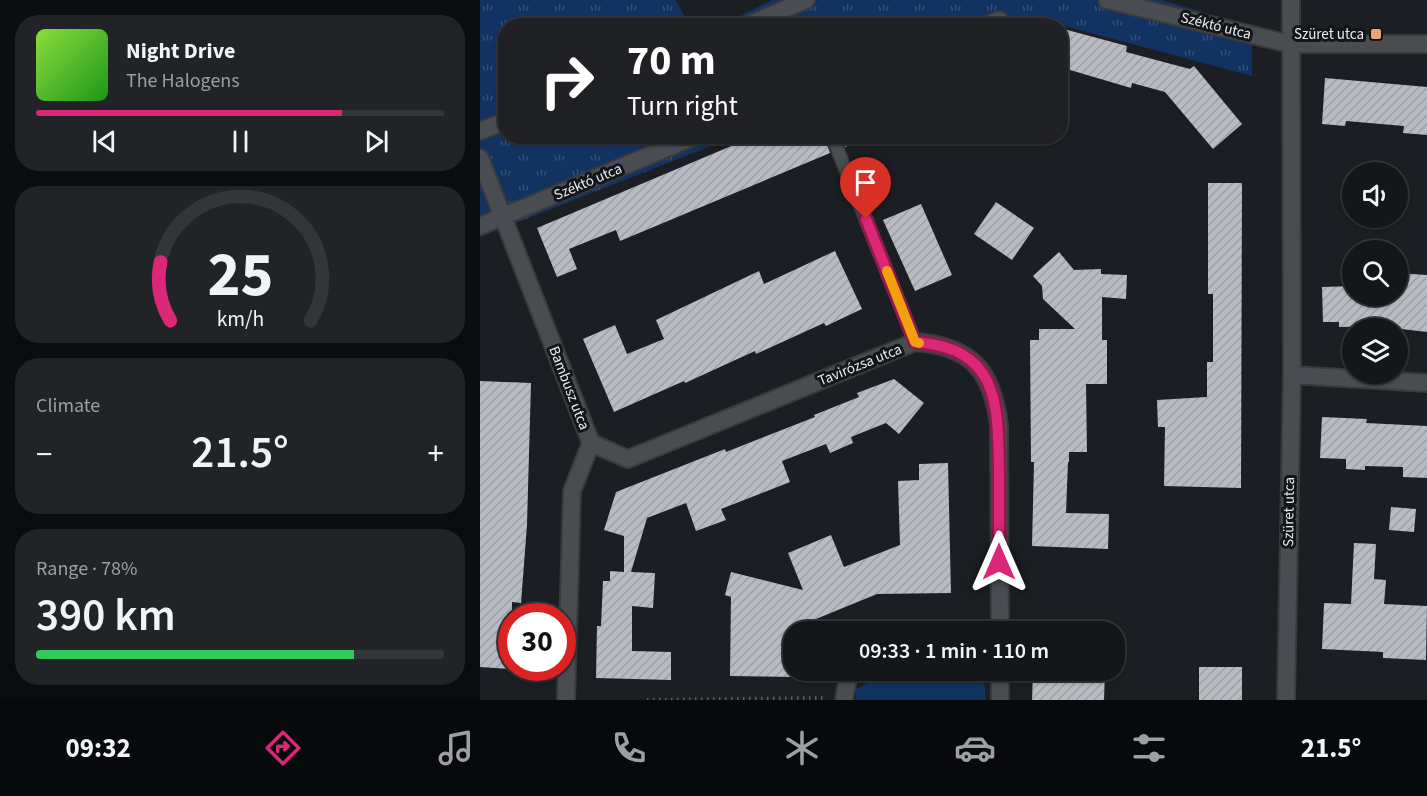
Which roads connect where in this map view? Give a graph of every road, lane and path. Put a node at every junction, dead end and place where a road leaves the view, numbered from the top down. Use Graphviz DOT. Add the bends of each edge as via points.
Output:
graph roads {
  1 [pos="806,0"];
  2 [pos="1107,0"];
  3 [pos="1291,0"];
  4 [pos="786,18"];
  5 [pos="1290,44"];
  6 [pos="1427,44"];
  7 [pos="498,124"];
  8 [pos="480,131"];
  9 [pos="677,144"];
  10 [pos="835,144"];
  11 [pos="480,158"];
  12 [pos="502,218"];
  13 [pos="480,226"];
  14 [pos="915,342"];
  15 [pos="1292,375"];
  16 [pos="1427,384"];
  17 [pos="591,443"];
  18 [pos="1000,621"];
  19 [pos="847,681"];
  20 [pos="1000,681"];
  21 [pos="844,699"];
  22 [pos="566,700"];
  23 [pos="647,700"];
  24 [pos="1000,700"];
  25 [pos="1286,700"];
  1 -- 4 [label="street"];
  2 -- 5 [label="street, Széktó utca"];
  3 -- 5 [label="street, Szüret utca"];
  5 -- 6 [label="street, Széktó utca"];
  5 -- 15 [label="street, Szüret utca"];
  7 -- 8 [label="street"];
  9 -- 12 [label="street, Széktó utca"];
  10 -- 14 [label="lane"];
  11 -- 12 [label="street, Bambusz utca"];
  12 -- 13 [label="street, Széktó utca"];
  12 -- 17 [label="street, Bambusz utca"];
  14 -- 17 [label="street, Tavirózsa utca" via="628,459"];
  14 -- 18 [label="street, Tavirózsa utca" via="953,348 979,369 992,390 999,425"];
  15 -- 16 [label="street"];
  15 -- 25 [label="street, Szüret utca"];
  17 -- 22 [label="street, Bambusz utca" via="572,491"];
  19 -- 21 [label="street"];
  20 -- 24 [label="street"];
  21 -- 23 [label="path"];
}
